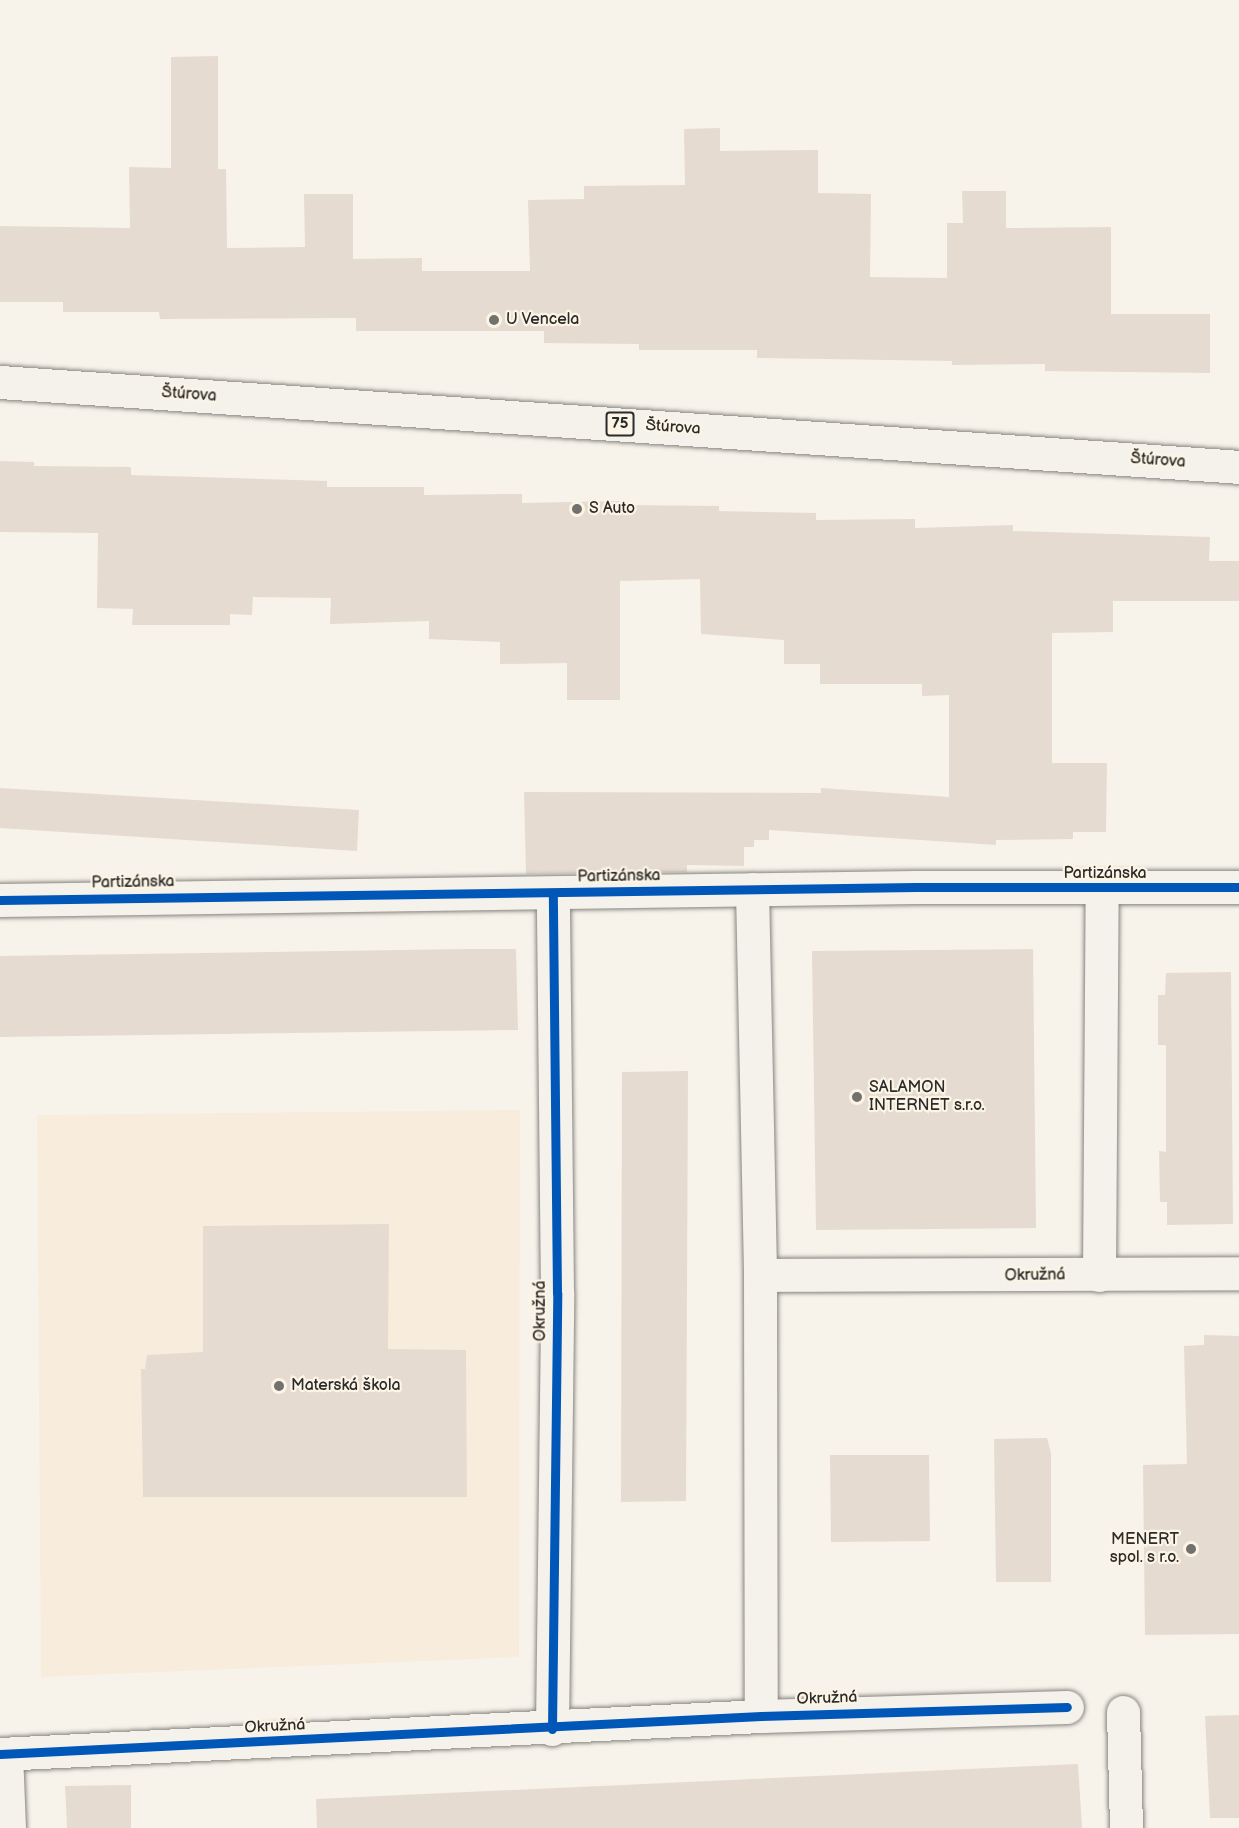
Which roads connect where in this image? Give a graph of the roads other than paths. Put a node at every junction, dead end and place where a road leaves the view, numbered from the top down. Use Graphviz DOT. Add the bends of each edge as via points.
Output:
graph roads {
  1 [pos="0,382"];
  2 [pos="1239,467"];
  3 [pos="1239,887"];
  4 [pos="752,889"];
  5 [pos="1102,889"];
  6 [pos="553,894"];
  7 [pos="0,900"];
  8 [pos="1239,1273"];
  9 [pos="760,1275"];
  10 [pos="1099,1275"];
  11 [pos="1067,1707"];
  12 [pos="1123,1712"];
  13 [pos="761,1716"];
  14 [pos="552,1729"];
  15 [pos="5,1754"];
  16 [pos="12,1828"];
  17 [pos="1126,1828"];
  1 -- 2 [label="street, Štúrova / 75"];
  3 -- 5 [label="street, Partizánska"];
  4 -- 5 [label="street, Partizánska"];
  4 -- 6 [label="street, Partizánska"];
  4 -- 9 [label="street"];
  5 -- 10 [label="street"];
  6 -- 7 [label="street, Partizánska"];
  6 -- 14 [label="street, Okružná" via="557,1293"];
  8 -- 10 [label="street, Okružná"];
  9 -- 10 [label="street, Okružná"];
  9 -- 13 [label="street"];
  11 -- 13 [label="street, Okružná"];
  12 -- 17 [label="street"];
  13 -- 14 [label="street, Okružná"];
  14 -- 15 [label="street, Okružná"];
  15 -- 16 [label="lane"];
}
